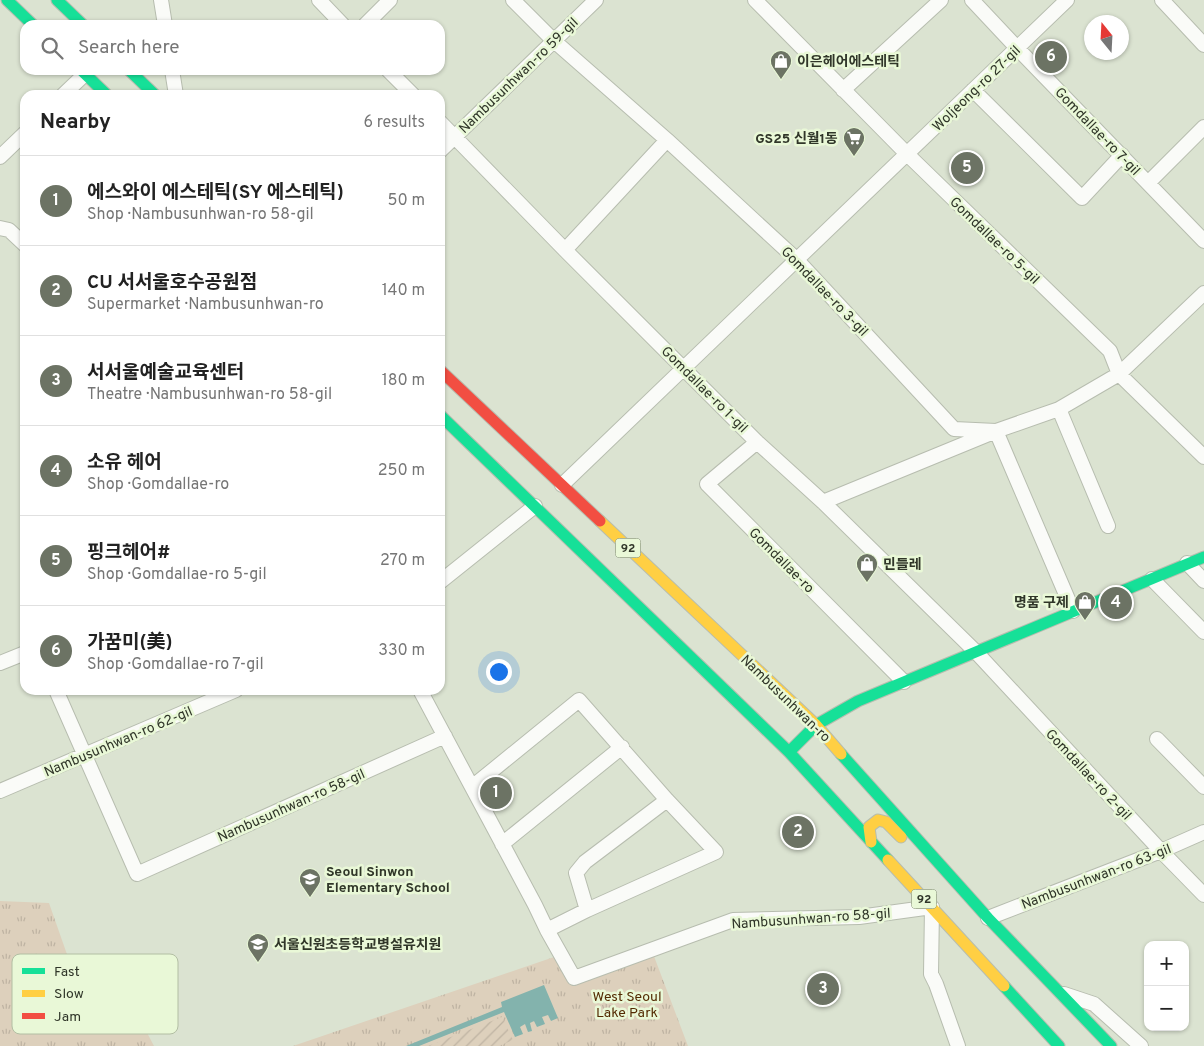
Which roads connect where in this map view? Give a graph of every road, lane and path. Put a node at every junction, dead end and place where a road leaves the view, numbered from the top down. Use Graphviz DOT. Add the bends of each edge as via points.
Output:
graph roads {
  1 [pos="7,0"];
  2 [pos="57,0"];
  3 [pos="161,0"];
  4 [pos="319,0"];
  5 [pos="390,0"];
  6 [pos="513,0"];
  7 [pos="596,0"];
  8 [pos="754,0"];
  9 [pos="941,0"];
  10 [pos="972,0"];
  11 [pos="1067,0"];
  12 [pos="1162,0"];
  13 [pos="28,20"];
  14 [pos="78,20"];
  15 [pos="164,20"];
  16 [pos="338,20"];
  17 [pos="370,20"];
  18 [pos="553,40"];
  19 [pos="1204,44"];
  20 [pos="1017,48"];
  21 [pos="80,75"];
  22 [pos="86,75"];
  23 [pos="134,75"];
  24 [pos="173,75"];
  25 [pos="393,75"];
  26 [pos="67,90"];
  27 [pos="102,90"];
  28 [pos="150,90"];
  29 [pos="175,90"];
  30 [pos="408,90"];
  31 [pos="843,90"];
  32 [pos="974,90"];
  33 [pos="445,127"];
  34 [pos="1204,127"];
  35 [pos="455,136"];
  36 [pos="20,138"];
  37 [pos="667,140"];
  38 [pos="445,146"];
  39 [pos="907,154"];
  40 [pos="1122,155"];
  41 [pos="0,157"];
  42 [pos="1148,182"];
  43 [pos="0,228"];
  44 [pos="20,240"];
  45 [pos="1204,241"];
  46 [pos="565,250"];
  47 [pos="797,260"];
  48 [pos="1204,293"];
  49 [pos="684,368"];
  50 [pos="1119,374"];
  51 [pos="445,375"];
  52 [pos="1058,409"];
  53 [pos="445,420"];
  54 [pos="996,431"];
  55 [pos="757,442"];
  56 [pos="1204,457"];
  57 [pos="562,486"];
  58 [pos="823,502"];
  59 [pos="535,506"];
  60 [pos="1108,526"];
  61 [pos="1204,556"];
  62 [pos="1187,563"];
  63 [pos="445,578"];
  64 [pos="1152,578"];
  65 [pos="1204,581"];
  66 [pos="1073,612"];
  67 [pos="1204,632"];
  68 [pos="976,652"];
  69 [pos="20,655"];
  70 [pos="0,663"];
  71 [pos="904,682"];
  72 [pos="58,695"];
  73 [pos="224,695"];
  74 [pos="423,695"];
  75 [pos="816,725"];
  76 [pos="445,736"];
  77 [pos="1157,739"];
  78 [pos="622,747"];
  79 [pos="789,752"];
  80 [pos="83,755"];
  81 [pos="472,787"];
  82 [pos="1204,787"];
  83 [pos="0,791"];
  84 [pos="667,800"];
  85 [pos="1204,832"];
  86 [pos="871,842"];
  87 [pos="502,844"];
  88 [pos="1161,852"];
  89 [pos="917,856"];
  90 [pos="928,869"];
  91 [pos="950,876"];
  92 [pos="1204,895"];
  93 [pos="932,907"];
  94 [pos="587,910"];
  95 [pos="988,918"];
  96 [pos="547,930"];
  97 [pos="1060,993"];
  98 [pos="958,1046"];
  99 [pos="1059,1046"];
  100 [pos="1111,1046"];
  101 [pos="1141,1046"];
  1 -- 13 [label="main road"];
  2 -- 14 [label="main road"];
  3 -- 15 [label="street"];
  4 -- 16 [label="street"];
  5 -- 17 [label="street"];
  6 -- 18 [label="street, Gomdallae-ro 3-gil"];
  7 -- 18 [label="street, Nambusunhwan-ro 59-gil"];
  8 -- 31 [label="street, Gomdallae-ro 5-gil"];
  9 -- 31 [label="street"];
  10 -- 20 [label="street, Gomdallae-ro 7-gil"];
  11 -- 20 [label="street, Woljeong-ro 27-gil"];
  12 -- 19 [label="street"];
  18 -- 35 [label="street, Nambusunhwan-ro 59-gil"];
  18 -- 37 [label="street, Gomdallae-ro 3-gil"];
  20 -- 32 [label="street, Woljeong-ro 27-gil"];
  20 -- 40 [label="street, Gomdallae-ro 7-gil"];
  21 -- 26 [label="street"];
  22 -- 27 [label="main road"];
  23 -- 28 [label="main road"];
  24 -- 29 [label="street"];
  25 -- 30 [label="street"];
  31 -- 39 [label="street, Gomdallae-ro 5-gil"];
  32 -- 39 [label="street, Woljeong-ro 27-gil"];
  32 -- 40 [label="street" via="1082,198"];
  33 -- 35 [label="street, Gomdallae-ro 1-gil"];
  34 -- 42 [label="street"];
  35 -- 38 [label="street, Nambusunhwan-ro 59-gil"];
  35 -- 46 [label="street, Gomdallae-ro 1-gil"];
  36 -- 41 [label="street"];
  37 -- 46 [label="street"];
  37 -- 47 [label="street, Gomdallae-ro 3-gil"];
  39 -- 47 [label="street, Woljeong-ro 27-gil"];
  39 -- 50 [label="street, Gomdallae-ro 5-gil" via="1110,352"];
  40 -- 42 [label="street, Gomdallae-ro 7-gil"];
  42 -- 45 [label="street, Gomdallae-ro 7-gil"];
  43 -- 44 [label="street" via="9,230"];
  46 -- 49 [label="street, Gomdallae-ro 1-gil"];
  47 -- 49 [label="street, Woljeong-ro 27-gil"];
  47 -- 54 [label="street, Gomdallae-ro 3-gil" via="954,429"];
  48 -- 50 [label="street"];
  49 -- 55 [label="street, Gomdallae-ro 1-gil"];
  49 -- 57 [label="street, Woljeong-ro 27-gil"];
  50 -- 52 [label="street"];
  50 -- 56 [label="street, Gomdallae-ro 5-gil"];
  51 -- 57 [label="main road, Nambusunhwan-ro / 92"];
  52 -- 54 [label="street"];
  52 -- 60 [label="street"];
  53 -- 59 [label="main road, 92"];
  54 -- 58 [label="street"];
  54 -- 66 [label="street"];
  55 -- 58 [label="street, Gomdallae-ro 1-gil"];
  55 -- 71 [label="street, Gomdallae-ro" via="707,484"];
  57 -- 75 [label="main road, Nambusunhwan-ro / 92"];
  58 -- 68 [label="street, Gomdallae-ro 1-gil"];
  59 -- 63 [label="street"];
  59 -- 79 [label="main road, 92"];
  61 -- 62 [label="main road"];
  62 -- 64 [label="main road"];
  62 -- 65 [label="street"];
  64 -- 66 [label="main road"];
  64 -- 67 [label="street"];
  66 -- 68 [label="main road"];
  68 -- 71 [label="main road"];
  68 -- 88 [label="street, Gomdallae-ro 2-gil"];
  69 -- 70 [label="street"];
  71 -- 75 [label="main road" via="858,700"];
  72 -- 80 [label="street"];
  73 -- 80 [label="street, Nambusunhwan-ro 62-gil"];
  74 -- 76 [label="street, Nambusunhwan-ro 58-gil"];
  75 -- 79 [label="main road"];
  75 -- 91 [label="main road, Nambusunhwan-ro / 92"];
  76 -- 80 [label="street, Nambusunhwan-ro 58-gil" via="138,874"];
  76 -- 81 [label="street, Nambusunhwan-ro 58-gil"];
  77 -- 82 [label="street"];
  78 -- 81 [label="street" via="579,700"];
  78 -- 84 [label="street"];
  78 -- 87 [label="street"];
  79 -- 86 [label="main road, 92"];
  80 -- 83 [label="street, Nambusunhwan-ro 62-gil"];
  81 -- 87 [label="street, Nambusunhwan-ro 58-gil"];
  84 -- 94 [label="street" via="585,862 576,873"];
  84 -- 94 [label="street" via="716,852"];
  85 -- 88 [label="street, Nambusunhwan-ro 63-gil"];
  86 -- 89 [label="main road" via="869,827 873,822 884,820"];
  86 -- 93 [label="main road, 92"];
  87 -- 96 [label="street, Nambusunhwan-ro 58-gil"];
  88 -- 92 [label="street, Gomdallae-ro 2-gil"];
  88 -- 95 [label="street, Nambusunhwan-ro 63-gil"];
  90 -- 91 [label="main road" via="938,875"];
  91 -- 95 [label="main road, Nambusunhwan-ro / 92"];
  93 -- 96 [label="street, Nambusunhwan-ro 58-gil" via="859,917 733,920 574,978"];
  93 -- 98 [label="street" via="931,974"];
  93 -- 99 [label="main road, 92"];
  94 -- 96 [label="street"];
  95 -- 97 [label="main road, Nambusunhwan-ro / 92"];
  97 -- 100 [label="main road, Nambusunhwan-ro / 92"];
  97 -- 101 [label="street" via="1094,1004"];
}
